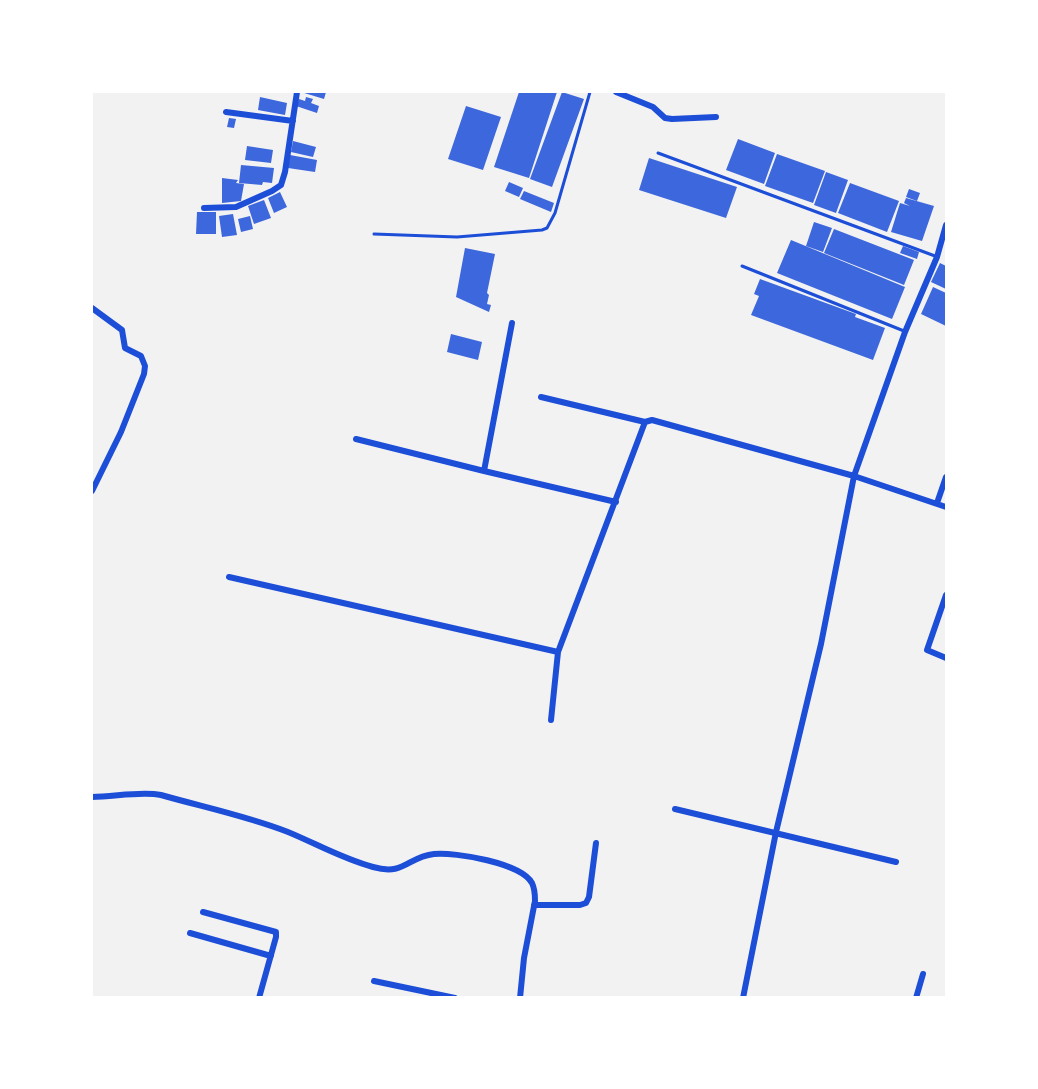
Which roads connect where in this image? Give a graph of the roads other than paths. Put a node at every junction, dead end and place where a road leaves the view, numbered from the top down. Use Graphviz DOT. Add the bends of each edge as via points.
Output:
graph roads {
  1 [pos="297,92"];
  2 [pos="590,92"];
  3 [pos="616,92"];
  4 [pos="226,112"];
  5 [pos="716,117"];
  6 [pos="293,121"];
  7 [pos="658,153"];
  8 [pos="204,208"];
  9 [pos="946,225"];
  10 [pos="374,234"];
  11 [pos="937,257"];
  12 [pos="742,266"];
  13 [pos="92,309"];
  14 [pos="512,323"];
  15 [pos="905,332"];
  16 [pos="541,397"];
  17 [pos="645,422"];
  18 [pos="356,439"];
  19 [pos="484,471"];
  20 [pos="854,476"];
  21 [pos="946,477"];
  22 [pos="92,491"];
  23 [pos="616,502"];
  24 [pos="937,503"];
  25 [pos="946,507"];
  26 [pos="229,577"];
  27 [pos="946,596"];
  28 [pos="558,652"];
  29 [pos="946,658"];
  30 [pos="551,720"];
  31 [pos="92,798"];
  32 [pos="675,809"];
  33 [pos="776,832"];
  34 [pos="596,843"];
  35 [pos="896,862"];
  36 [pos="534,905"];
  37 [pos="203,912"];
  38 [pos="190,933"];
  39 [pos="271,956"];
  40 [pos="923,974"];
  41 [pos="374,981"];
  42 [pos="259,998"];
  43 [pos="455,998"];
  44 [pos="520,998"];
  45 [pos="743,998"];
  46 [pos="916,998"];
  1 -- 6 [label="street"];
  2 -- 10 [label="lane" via="555,213 547,228 457,237"];
  3 -- 5 [label="street" via="653,107 665,118"];
  4 -- 6 [label="street"];
  6 -- 8 [label="street" via="280,185 236,207"];
  7 -- 11 [label="lane"];
  9 -- 11 [label="street"];
  11 -- 15 [label="street"];
  12 -- 15 [label="lane"];
  13 -- 22 [label="street" via="122,330 125,348 141,356 145,366 121,432"];
  14 -- 19 [label="street"];
  15 -- 20 [label="street"];
  16 -- 17 [label="street"];
  17 -- 20 [label="street" via="652,420"];
  17 -- 23 [label="street"];
  18 -- 19 [label="street"];
  19 -- 23 [label="street"];
  20 -- 24 [label="street"];
  20 -- 33 [label="street"];
  21 -- 24 [label="street"];
  23 -- 28 [label="street"];
  24 -- 25 [label="street"];
  26 -- 28 [label="street"];
  27 -- 29 [label="street" via="927,650"];
  28 -- 30 [label="street"];
  31 -- 36 [label="street" via="160,795 266,824 358,863 388,871 434,854 498,863 525,875 532,883"];
  32 -- 33 [label="street"];
  33 -- 35 [label="street"];
  33 -- 45 [label="street"];
  34 -- 36 [label="street" via="586,903"];
  36 -- 44 [label="street"];
  37 -- 39 [label="street" via="276,932"];
  38 -- 39 [label="street"];
  39 -- 42 [label="street"];
  40 -- 46 [label="street"];
  41 -- 43 [label="street"];
}
